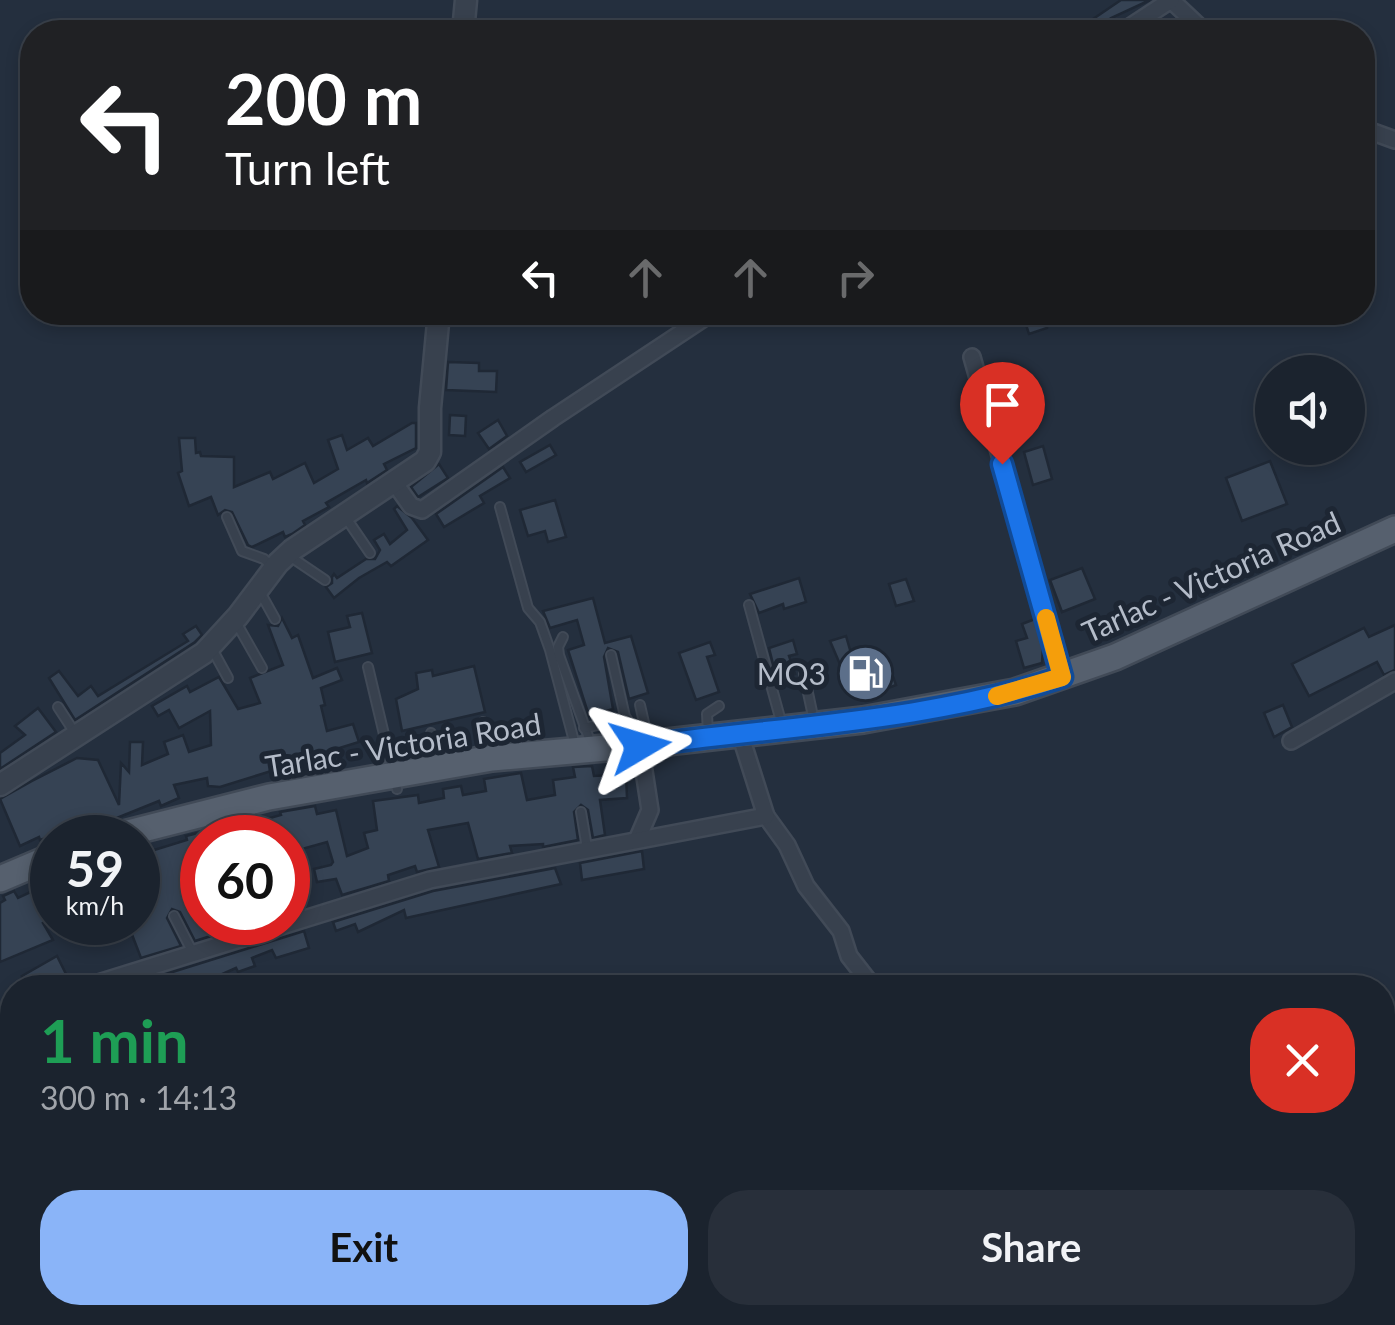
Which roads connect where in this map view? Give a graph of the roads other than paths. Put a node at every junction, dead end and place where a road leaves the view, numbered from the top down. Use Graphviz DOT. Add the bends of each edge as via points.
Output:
graph roads {
  1 [pos="1171,0"];
  2 [pos="1140,20"];
  3 [pos="1192,20"];
  4 [pos="438,325"];
  5 [pos="693,325"];
  6 [pos="972,358"];
  7 [pos="394,482"];
  8 [pos="500,507"];
  9 [pos="344,515"];
  10 [pos="227,517"];
  11 [pos="1395,530"];
  12 [pos="370,554"];
  13 [pos="281,562"];
  14 [pos="325,580"];
  15 [pos="258,588"];
  16 [pos="749,605"];
  17 [pos="274,619"];
  18 [pos="234,620"];
  19 [pos="563,637"];
  20 [pos="211,647"];
  21 [pos="611,655"];
  22 [pos="368,667"];
  23 [pos="262,668"];
  24 [pos="804,674"];
  25 [pos="1062,677"];
  26 [pos="228,678"];
  27 [pos="1395,681"];
  28 [pos="640,705"];
  29 [pos="719,706"];
  30 [pos="58,707"];
  31 [pos="626,718"];
  32 [pos="483,722"];
  33 [pos="815,725"];
  34 [pos="784,729"];
  35 [pos="431,734"];
  36 [pos="740,734"];
  37 [pos="78,736"];
  38 [pos="708,738"];
  39 [pos="1290,741"];
  40 [pos="584,742"];
  41 [pos="640,745"];
  42 [pos="492,758"];
  43 [pos="438,768"];
  44 [pos="396,783"];
  45 [pos="0,785"];
  46 [pos="581,812"];
  47 [pos="766,816"];
  48 [pos="160,825"];
  49 [pos="638,838"];
  50 [pos="587,848"];
  51 [pos="30,866"];
  52 [pos="0,879"];
  53 [pos="174,916"];
  54 [pos="193,953"];
  55 [pos="123,975"];
  56 [pos="864,975"];
  1 -- 2 [label="street"];
  1 -- 3 [label="street"];
  4 -- 7 [label="street" via="430,452"];
  5 -- 7 [label="street" via="422,510"];
  6 -- 25 [label="street"];
  7 -- 9 [label="street"];
  8 -- 40 [label="lane" via="528,608 540,622"];
  9 -- 12 [label="lane"];
  9 -- 13 [label="street"];
  10 -- 13 [label="lane" via="242,552"];
  11 -- 25 [label="main road, Tarlac - Victoria Road"];
  13 -- 14 [label="lane"];
  13 -- 15 [label="street"];
  15 -- 17 [label="lane"];
  15 -- 18 [label="street"];
  16 -- 34 [label="lane"];
  18 -- 20 [label="street"];
  18 -- 23 [label="lane"];
  19 -- 40 [label="lane" via="559,656"];
  20 -- 26 [label="lane"];
  20 -- 37 [label="street"];
  21 -- 31 [label="lane"];
  22 -- 44 [label="lane"];
  24 -- 33 [label="lane"];
  25 -- 33 [label="main road, Tarlac - Victoria Road" via="1015,692"];
  27 -- 39 [label="street"];
  28 -- 41 [label="lane"];
  29 -- 38 [label="lane" via="707,714"];
  30 -- 37 [label="lane"];
  31 -- 40 [label="lane"];
  31 -- 41 [label="lane"];
  32 -- 42 [label="lane"];
  33 -- 34 [label="main road, Tarlac - Victoria Road"];
  34 -- 36 [label="main road, Tarlac - Victoria Road"];
  35 -- 43 [label="lane"];
  36 -- 38 [label="main road, Tarlac - Victoria Road"];
  36 -- 47 [label="street"];
  37 -- 45 [label="street"];
  38 -- 41 [label="main road, Tarlac - Victoria Road"];
  40 -- 41 [label="main road, Tarlac - Victoria Road"];
  40 -- 42 [label="main road, Tarlac - Victoria Road"];
  41 -- 49 [label="street" via="650,810"];
  42 -- 43 [label="main road, Tarlac - Victoria Road"];
  43 -- 44 [label="main road, Tarlac - Victoria Road"];
  44 -- 48 [label="main road, Tarlac - Victoria Road" via="270,798"];
  46 -- 50 [label="lane"];
  47 -- 49 [label="street"];
  47 -- 56 [label="street"];
  49 -- 50 [label="street"];
  50 -- 54 [label="street" via="430,880"];
  51 -- 52 [label="main road"];
  53 -- 54 [label="lane"];
  54 -- 55 [label="street"];
}
